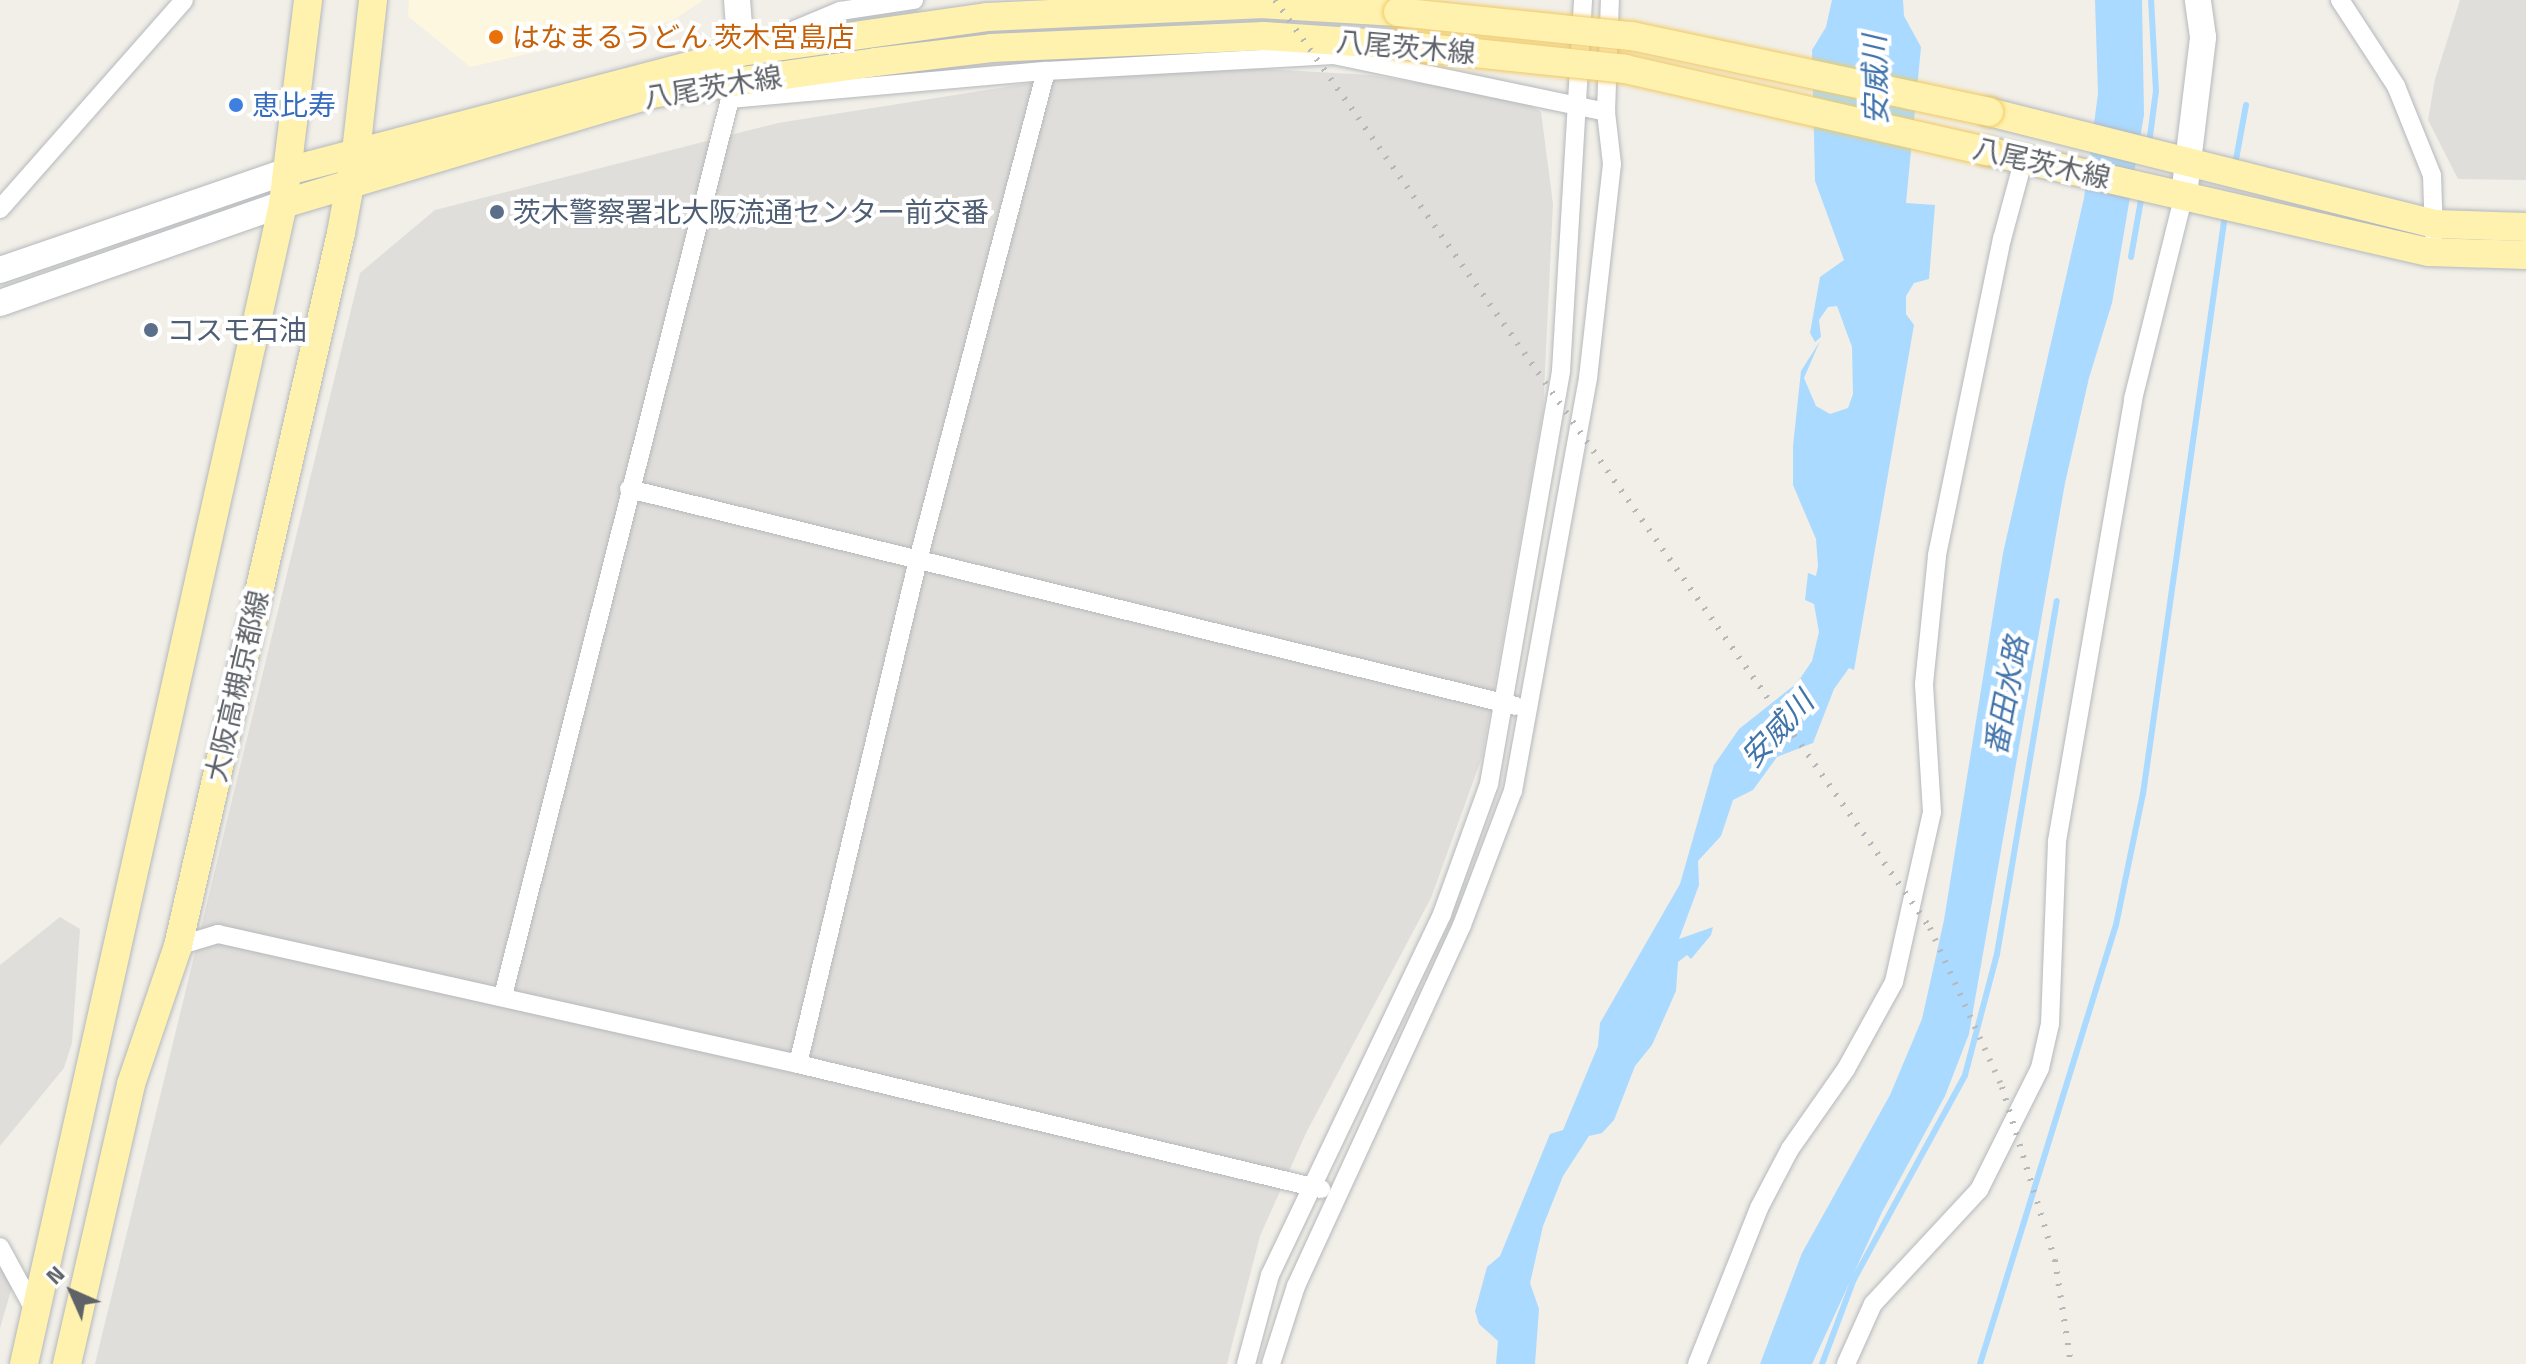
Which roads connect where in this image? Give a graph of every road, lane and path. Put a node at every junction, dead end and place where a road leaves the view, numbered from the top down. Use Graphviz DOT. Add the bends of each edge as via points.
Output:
graph roads {
  1 [pos="184,0"];
  2 [pos="308,0"];
  3 [pos="373,0"];
  4 [pos="737,0"];
  5 [pos="914,0"];
  6 [pos="1583,0"];
  7 [pos="1610,0"];
  8 [pos="2198,0"];
  9 [pos="2340,0"];
  10 [pos="741,52"];
  11 [pos="876,62"];
  12 [pos="1046,71"];
  13 [pos="787,93"];
  14 [pos="651,94"];
  15 [pos="730,99"];
  16 [pos="1578,105"];
  17 [pos="1606,112"];
  18 [pos="356,152"];
  19 [pos="2024,158"];
  20 [pos="2189,161"];
  21 [pos="288,171"];
  22 [pos="351,186"];
  23 [pos="2185,195"];
  24 [pos="283,204"];
  25 [pos="0,209"];
  26 [pos="2526,213"];
  27 [pos="2436,224"];
  28 [pos="2493,227"];
  29 [pos="2526,227"];
  30 [pos="2429,252"];
  31 [pos="2526,255"];
  32 [pos="0,270"];
  33 [pos="0,303"];
  34 [pos="629,489"];
  35 [pos="918,560"];
  36 [pos="1504,703"];
  37 [pos="1527,708"];
  38 [pos="178,946"];
  39 [pos="503,996"];
  40 [pos="798,1064"];
  41 [pos="1311,1186"];
  42 [pos="1336,1193"];
  43 [pos="0,1247"];
  44 [pos="36,1313"];
  45 [pos="24,1364"];
  46 [pos="67,1364"];
  47 [pos="1246,1364"];
  48 [pos="1271,1364"];
  49 [pos="1697,1364"];
  50 [pos="1846,1364"];
  1 -- 25 [label="street"];
  2 -- 21 [label="main road, 大阪高槻京都線"];
  3 -- 18 [label="main road, 大阪高槻京都線"];
  4 -- 10 [label="main road"];
  5 -- 10 [label="street" via="840,11"];
  6 -- 16 [label="street"];
  7 -- 17 [label="street"];
  8 -- 20 [label="main road" via="2203,37"];
  9 -- 27 [label="street" via="2396,86 2432,175"];
  10 -- 18 [label="main road, 八尾茨木線"];
  10 -- 20 [label="main road, 八尾茨木線, bridge" via="987,17 1259,4 1398,12 1632,36 2061,127"];
  11 -- 13 [label="main road"];
  11 -- 14 [label="main road, 八尾茨木線"];
  11 -- 19 [label="main road, 八尾茨木線, bridge" via="991,48 1264,36 1398,45 1625,69"];
  12 -- 13 [label="street"];
  12 -- 16 [label="street" via="1334,55"];
  12 -- 35 [label="street"];
  13 -- 15 [label="street"];
  14 -- 15 [label="main road"];
  14 -- 22 [label="main road, 八尾茨木線"];
  15 -- 34 [label="street"];
  16 -- 17 [label="street"];
  16 -- 36 [label="street" via="1561,371"];
  17 -- 37 [label="street" via="1612,164 1588,378"];
  18 -- 21 [label="main road, 八尾茨木線"];
  18 -- 22 [label="main road, 大阪高槻京都線"];
  19 -- 23 [label="main road, 八尾茨木線"];
  19 -- 49 [label="street" via="2002,239 1937,555 1924,684 1932,812 1894,982 1846,1069 1783,1161"];
  20 -- 23 [label="main road"];
  20 -- 27 [label="main road, 八尾茨木線"];
  21 -- 24 [label="main road, 大阪高槻京都線"];
  21 -- 32 [label="main road"];
  22 -- 24 [label="main road, 八尾茨木線"];
  22 -- 38 [label="main road, 大阪高槻京都線"];
  23 -- 30 [label="main road, 八尾茨木線"];
  23 -- 50 [label="street" via="2133,399 2062,810 2050,929 2050,1024 2040,1068 1979,1190 1873,1304"];
  24 -- 33 [label="main road"];
  24 -- 44 [label="main road, 大阪高槻京都線"];
  26 -- 28 [label="street"];
  27 -- 28 [label="main road, 八尾茨木線"];
  27 -- 30 [label="street"];
  28 -- 29 [label="main road, 八尾茨木線"];
  30 -- 31 [label="main road, 八尾茨木線"];
  34 -- 35 [label="street"];
  34 -- 39 [label="street"];
  35 -- 36 [label="street"];
  35 -- 40 [label="street"];
  36 -- 37 [label="street"];
  36 -- 41 [label="street" via="1489,784 1442,914"];
  37 -- 42 [label="street" via="1513,791 1462,925"];
  38 -- 39 [label="street" via="218,934"];
  38 -- 46 [label="main road, 大阪高槻京都線" via="131,1084"];
  39 -- 40 [label="street"];
  40 -- 41 [label="street"];
  41 -- 42 [label="street"];
  41 -- 47 [label="street" via="1270,1275"];
  42 -- 48 [label="street" via="1296,1286"];
  43 -- 44 [label="street"];
  44 -- 45 [label="main road, 大阪高槻京都線"];
}
